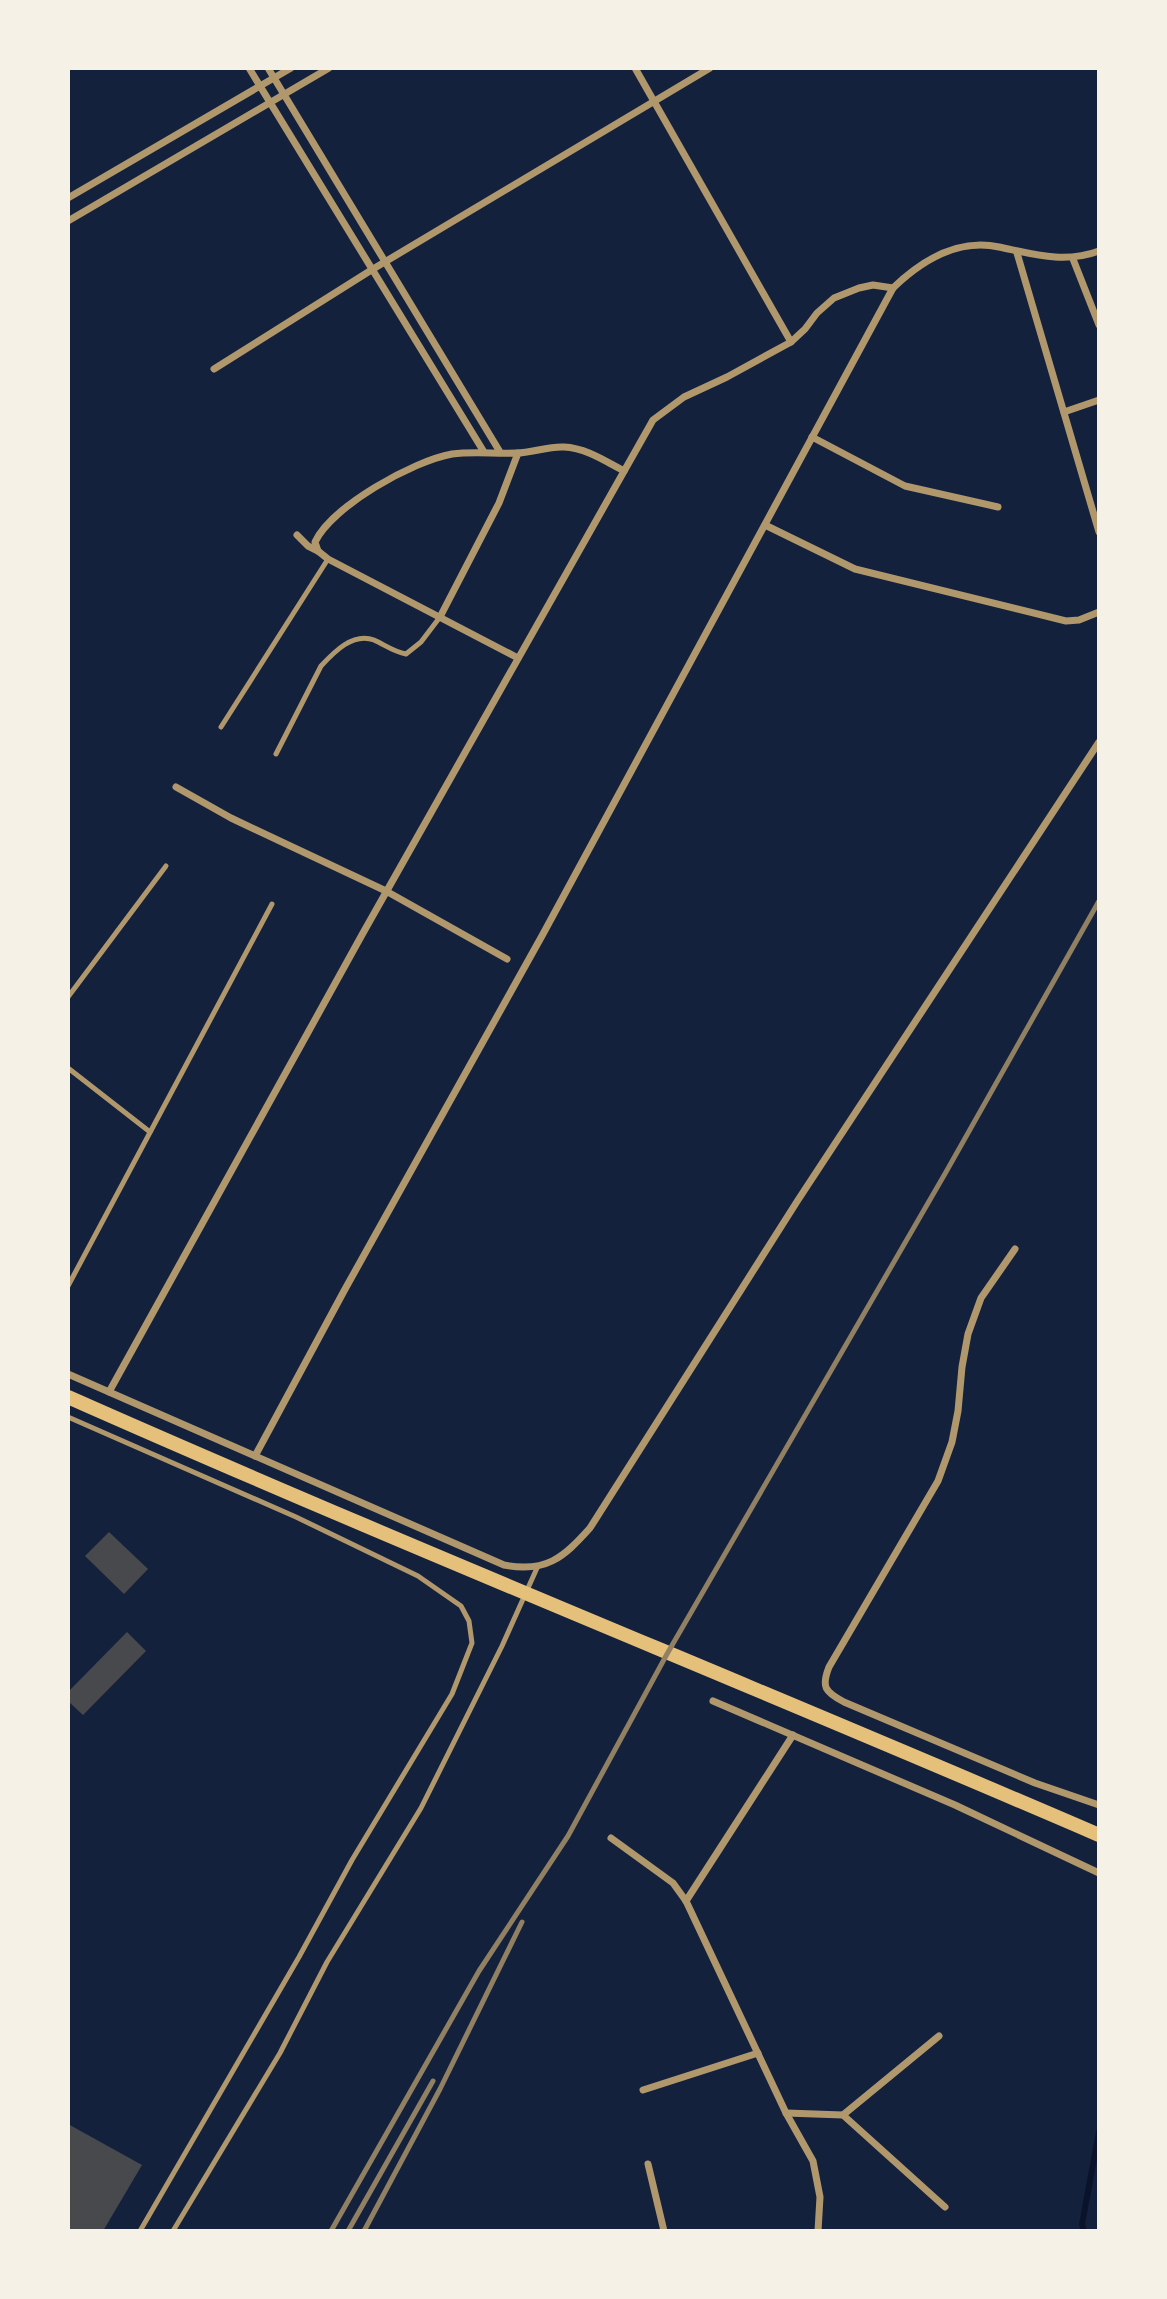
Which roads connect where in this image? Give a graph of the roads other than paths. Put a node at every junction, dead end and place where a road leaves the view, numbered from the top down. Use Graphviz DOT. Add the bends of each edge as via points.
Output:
graph roads {
  1 [pos="249,68"];
  2 [pos="268,68"];
  3 [pos="290,68"];
  4 [pos="329,68"];
  5 [pos="635,68"];
  6 [pos="710,68"];
  7 [pos="274,78"];
  8 [pos="260,86"];
  9 [pos="284,95"];
  10 [pos="655,100"];
  11 [pos="270,103"];
  12 [pos="68,198"];
  13 [pos="68,221"];
  14 [pos="1099,251"];
  15 [pos="1017,253"];
  16 [pos="1073,259"];
  17 [pos="386,261"];
  18 [pos="373,269"];
  19 [pos="893,288"];
  20 [pos="1099,324"];
  21 [pos="790,342"];
  22 [pos="214,369"];
  23 [pos="1099,400"];
  24 [pos="1065,412"];
  25 [pos="813,437"];
  26 [pos="484,452"];
  27 [pos="500,452"];
  28 [pos="518,453"];
  29 [pos="624,471"];
  30 [pos="998,507"];
  31 [pos="765,525"];
  32 [pos="1099,533"];
  33 [pos="297,534"];
  34 [pos="318,551"];
  35 [pos="328,559"];
  36 [pos="1099,612"];
  37 [pos="440,617"];
  38 [pos="518,658"];
  39 [pos="220,727"];
  40 [pos="1099,742"];
  41 [pos="276,754"];
  42 [pos="176,786"];
  43 [pos="166,866"];
  44 [pos="386,891"];
  45 [pos="272,904"];
  46 [pos="507,959"];
  47 [pos="68,997"];
  48 [pos="68,1068"];
  49 [pos="150,1132"];
  50 [pos="1015,1250"];
  51 [pos="68,1286"];
  52 [pos="68,1374"];
  53 [pos="109,1392"];
  54 [pos="68,1397"];
  55 [pos="68,1417"];
  56 [pos="255,1456"];
  57 [pos="537,1567"];
  58 [pos="713,1701"];
  59 [pos="793,1735"];
  60 [pos="1099,1805"];
  61 [pos="1099,1835"];
  62 [pos="611,1838"];
  63 [pos="1099,1873"];
  64 [pos="686,1901"];
  65 [pos="939,2036"];
  66 [pos="758,2053"];
  67 [pos="643,2090"];
  68 [pos="786,2113"];
  69 [pos="843,2115"];
  70 [pos="648,2164"];
  71 [pos="945,2207"];
  72 [pos="816,2230"];
  73 [pos="140,2231"];
  74 [pos="173,2231"];
  75 [pos="664,2231"];
  1 -- 8 [label="street"];
  2 -- 7 [label="street"];
  3 -- 7 [label="street"];
  4 -- 9 [label="street"];
  5 -- 10 [label="street"];
  6 -- 10 [label="street"];
  7 -- 8 [label="street"];
  7 -- 9 [label="street"];
  8 -- 11 [label="street"];
  8 -- 12 [label="street"];
  9 -- 11 [label="street"];
  9 -- 17 [label="street"];
  10 -- 17 [label="street"];
  10 -- 21 [label="street"];
  11 -- 13 [label="street"];
  11 -- 18 [label="street"];
  14 -- 16 [label="street"];
  15 -- 16 [label="street"];
  15 -- 19 [label="street" via="997,246 941,253 915,267"];
  15 -- 24 [label="street"];
  16 -- 20 [label="street"];
  17 -- 18 [label="street"];
  17 -- 27 [label="street"];
  18 -- 22 [label="street"];
  18 -- 26 [label="street"];
  19 -- 21 [label="street" via="873,285 846,292 817,313"];
  19 -- 25 [label="street"];
  21 -- 29 [label="street" via="684,397 653,420"];
  23 -- 24 [label="street"];
  24 -- 32 [label="street"];
  25 -- 30 [label="street" via="905,486"];
  25 -- 31 [label="street"];
  26 -- 27 [label="street"];
  26 -- 34 [label="street" via="426,462 355,500 320,532 315,542"];
  27 -- 28 [label="street"];
  28 -- 29 [label="street" via="565,447 591,453"];
  28 -- 37 [label="street" via="499,503"];
  29 -- 38 [label="street"];
  31 -- 36 [label="street" via="855,569 1066,621"];
  31 -- 56 [label="street"];
  33 -- 34 [label="street"];
  34 -- 35 [label="street"];
  35 -- 37 [label="street"];
  35 -- 39 [label="lane"];
  37 -- 38 [label="street"];
  37 -- 41 [label="lane" via="406,654 362,637 332,654 321,666"];
  38 -- 44 [label="street"];
  40 -- 57 [label="street" via="805,1189 590,1528 570,1550"];
  42 -- 44 [label="street" via="230,818"];
  43 -- 47 [label="lane"];
  44 -- 46 [label="street"];
  44 -- 53 [label="street"];
  45 -- 49 [label="lane"];
  48 -- 49 [label="lane"];
  49 -- 51 [label="lane"];
  50 -- 60 [label="street" via="981,1298 968,1334 954,1431 938,1480 829,1667 825,1688 844,1702 907,1729"];
  52 -- 53 [label="street"];
  53 -- 56 [label="street"];
  54 -- 61 [label="main road"];
  55 -- 73 [label="lane" via="418,1576 461,1606 472,1643 452,1694"];
  56 -- 57 [label="street" via="504,1565"];
  57 -- 74 [label="lane" via="421,1808"];
  58 -- 59 [label="street"];
  59 -- 63 [label="street"];
  59 -- 64 [label="street"];
  62 -- 64 [label="street" via="673,1883"];
  64 -- 66 [label="street"];
  65 -- 69 [label="street"];
  66 -- 67 [label="street"];
  66 -- 68 [label="street"];
  68 -- 69 [label="street"];
  68 -- 72 [label="street" via="813,2161 820,2197"];
  69 -- 71 [label="street"];
  70 -- 75 [label="street"];
}
